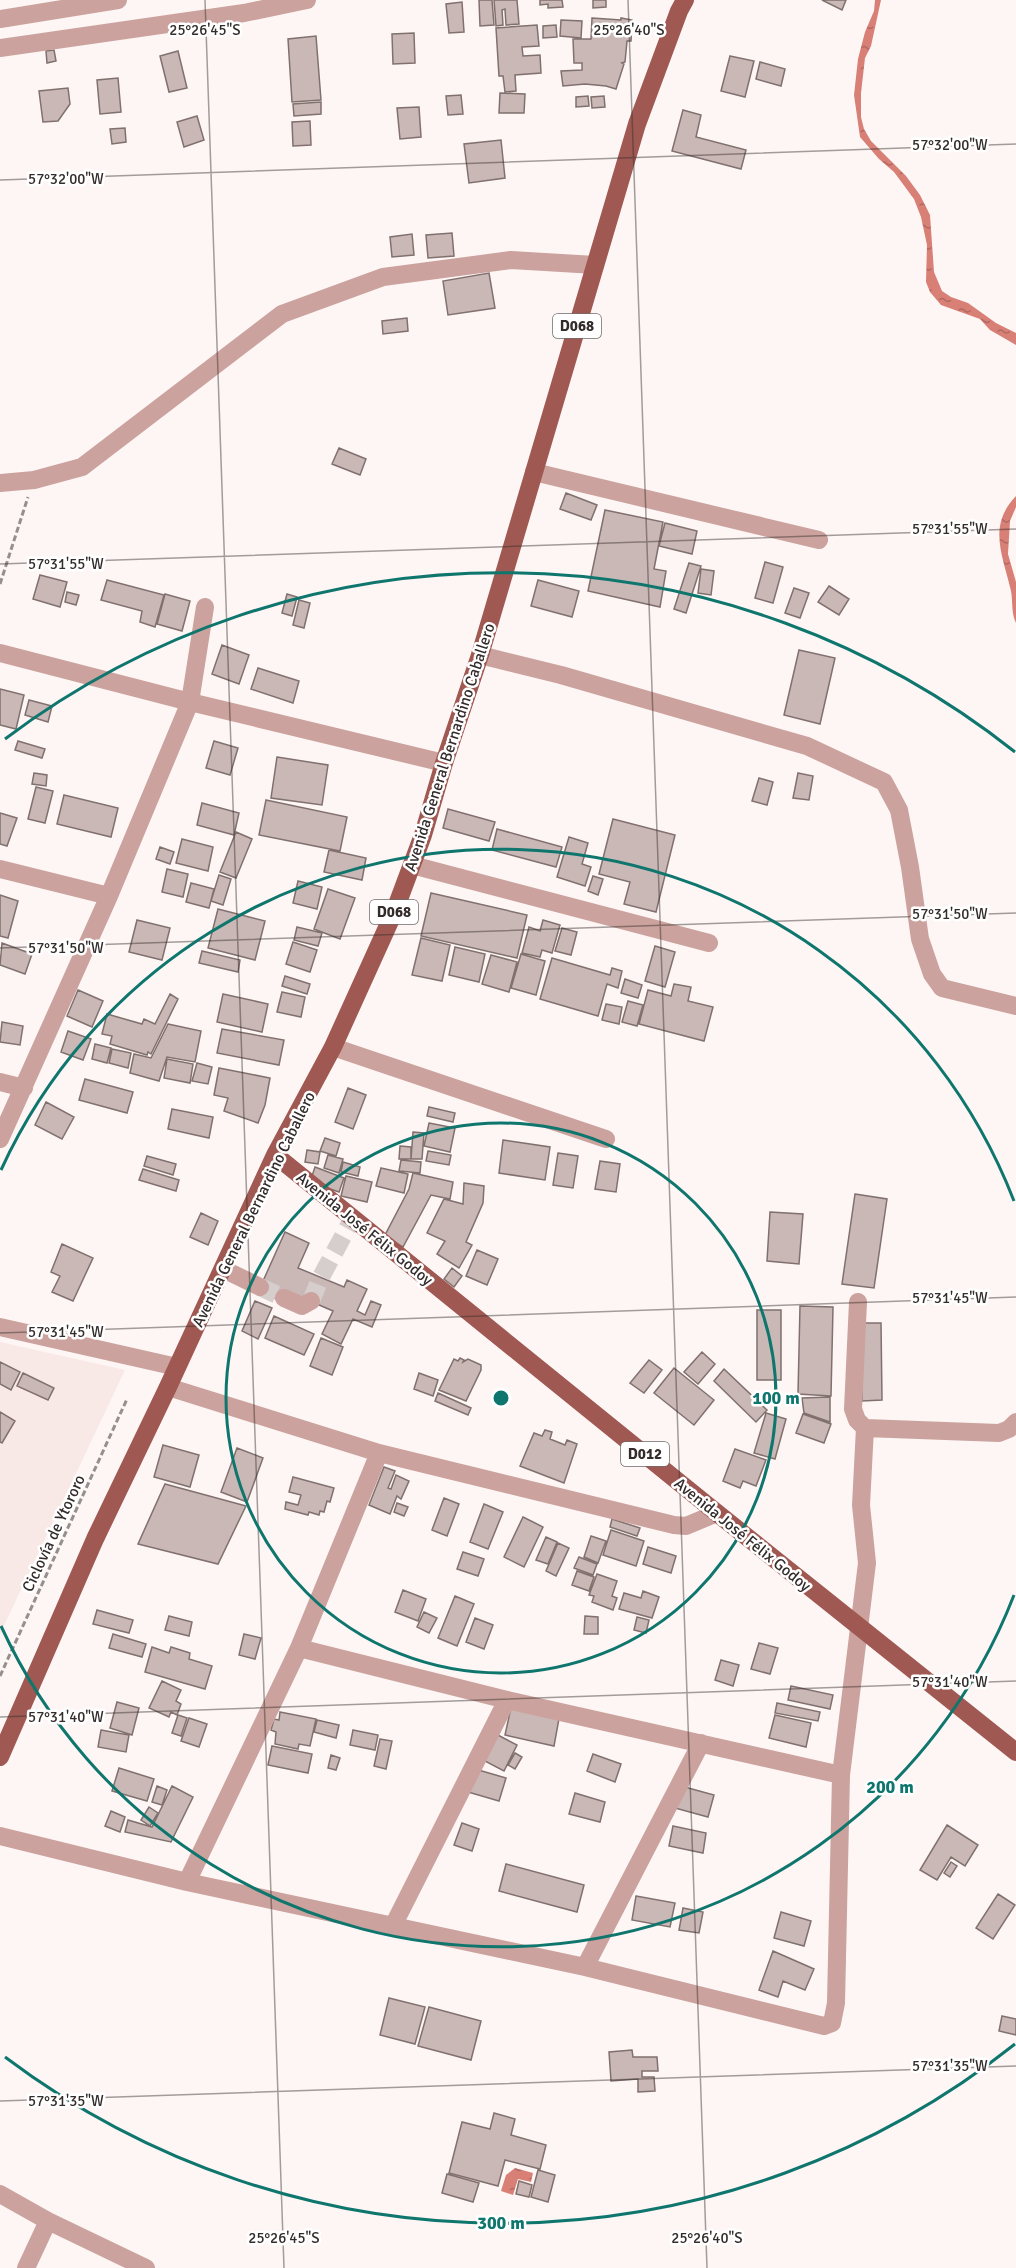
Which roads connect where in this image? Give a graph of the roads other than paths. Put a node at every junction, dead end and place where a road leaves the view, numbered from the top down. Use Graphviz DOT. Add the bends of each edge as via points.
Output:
graph roads {
  1 [pos="118,0"];
  2 [pos="307,0"];
  3 [pos="685,0"];
  4 [pos="243,7"];
  5 [pos="0,19"];
  6 [pos="0,48"];
  7 [pos="595,265"];
  8 [pos="534,472"];
  9 [pos="0,483"];
  10 [pos="819,540"];
  11 [pos="205,607"];
  12 [pos="0,653"];
  13 [pos="480,655"];
  14 [pos="190,702"];
  15 [pos="444,763"];
  16 [pos="412,865"];
  17 [pos="0,869"];
  18 [pos="110,896"];
  19 [pos="709,943"];
  20 [pos="1016,1006"];
  21 [pos="333,1047"];
  22 [pos="0,1082"];
  23 [pos="24,1088"];
  24 [pos="0,1138"];
  25 [pos="606,1139"];
  26 [pos="275,1155"];
  27 [pos="223,1269"];
  28 [pos="260,1287"];
  29 [pos="284,1298"];
  30 [pos="311,1301"];
  31 [pos="858,1302"];
  32 [pos="0,1327"];
  33 [pos="177,1367"];
  34 [pos="168,1387"];
  35 [pos="1016,1422"];
  36 [pos="865,1428"];
  37 [pos="379,1453"];
  38 [pos="717,1513"];
  39 [pos="860,1628"];
  40 [pos="299,1648"];
  41 [pos="507,1700"];
  42 [pos="701,1743"];
  43 [pos="1016,1752"];
  44 [pos="0,1757"];
  45 [pos="841,1774"];
  46 [pos="0,1836"];
  47 [pos="187,1882"];
  48 [pos="393,1926"];
  49 [pos="585,1967"];
  50 [pos="0,2194"];
  51 [pos="48,2221"];
  52 [pos="26,2268"];
  53 [pos="147,2268"];
  1 -- 5 [label="street"];
  2 -- 4 [label="street"];
  3 -- 7 [label="main road, Avenida General Bernardino Caballero / D068" via="637,124"];
  4 -- 6 [label="street"];
  7 -- 8 [label="main road, Avenida General Bernardino Caballero / D068"];
  7 -- 9 [label="street" via="511,260 383,277 282,314 82,467 34,480"];
  8 -- 10 [label="street"];
  8 -- 13 [label="main road, Avenida General Bernardino Caballero / D068"];
  11 -- 14 [label="street"];
  12 -- 14 [label="street"];
  13 -- 15 [label="main road, Avenida General Bernardino Caballero / D068"];
  13 -- 20 [label="street" via="807,746 884,782 899,810 920,939 932,974 942,988"];
  14 -- 15 [label="street"];
  14 -- 18 [label="street"];
  15 -- 16 [label="main road, Avenida General Bernardino Caballero / D068"];
  16 -- 19 [label="street"];
  16 -- 21 [label="main road, Avenida General Bernardino Caballero / D068"];
  17 -- 18 [label="street"];
  18 -- 23 [label="street"];
  21 -- 25 [label="street"];
  21 -- 26 [label="main road, Avenida General Bernardino Caballero / D068"];
  22 -- 23 [label="street"];
  23 -- 24 [label="street"];
  26 -- 27 [label="main road, Avenida General Bernardino Caballero / D068"];
  26 -- 38 [label="main road, Avenida José Félix Godoy / D012"];
  27 -- 28 [label="street"];
  27 -- 33 [label="main road, Avenida General Bernardino Caballero / D068"];
  29 -- 30 [label="street" via="302,1306"];
  31 -- 36 [label="street" via="853,1409"];
  32 -- 33 [label="street"];
  33 -- 34 [label="main road, Avenida General Bernardino Caballero / D068"];
  34 -- 37 [label="street"];
  34 -- 44 [label="main road, Avenida General Bernardino Caballero / D068" via="95,1539"];
  35 -- 36 [label="street" via="999,1433"];
  36 -- 39 [label="street" via="861,1505 867,1563"];
  37 -- 38 [label="street" via="674,1526 686,1526"];
  37 -- 40 [label="street"];
  38 -- 39 [label="main road, Avenida José Félix Godoy / D012"];
  39 -- 43 [label="main road, Avenida José Félix Godoy / D012"];
  39 -- 45 [label="street"];
  40 -- 41 [label="street"];
  40 -- 47 [label="street"];
  41 -- 42 [label="street"];
  41 -- 48 [label="street"];
  42 -- 45 [label="street"];
  42 -- 49 [label="street"];
  45 -- 49 [label="street" via="836,2004 832,2023 824,2026"];
  46 -- 47 [label="street"];
  47 -- 48 [label="street"];
  48 -- 49 [label="street"];
  50 -- 51 [label="street"];
  51 -- 52 [label="street"];
  51 -- 53 [label="street"];
}
